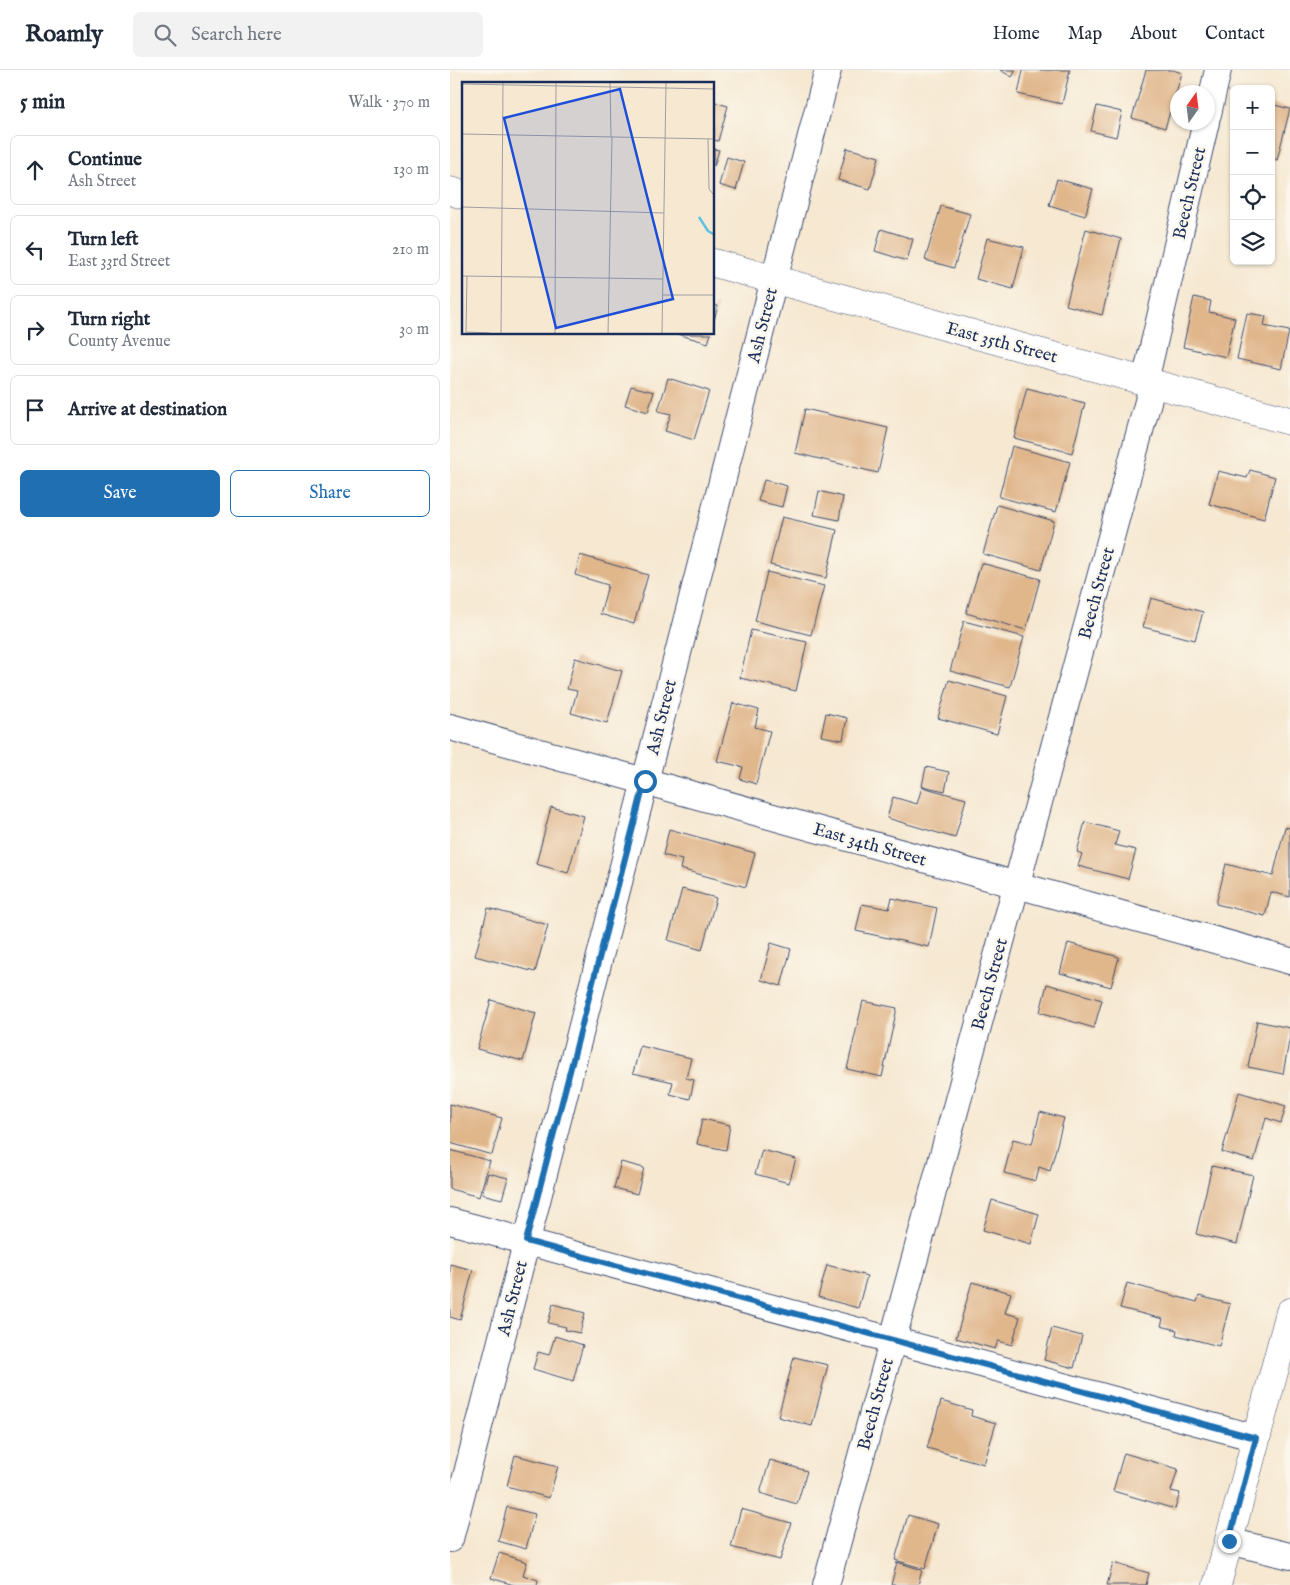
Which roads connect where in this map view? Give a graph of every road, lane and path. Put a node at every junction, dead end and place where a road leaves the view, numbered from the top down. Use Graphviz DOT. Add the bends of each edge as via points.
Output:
graph roads {
  1 [pos="828,70"];
  2 [pos="1218,70"];
  3 [pos="1215,85"];
  4 [pos="1204,130"];
  5 [pos="715,263"];
  6 [pos="774,280"];
  7 [pos="1149,382"];
  8 [pos="1290,421"];
  9 [pos="450,727"];
  10 [pos="645,781"];
  11 [pos="1016,885"];
  12 [pos="1290,961"];
  13 [pos="450,1221"];
  14 [pos="526,1241"];
  15 [pos="1290,1312"];
  16 [pos="892,1340"];
  17 [pos="1256,1438"];
  18 [pos="450,1539"];
  19 [pos="1229,1541"];
  20 [pos="1290,1556"];
  21 [pos="826,1585"];
  22 [pos="1217,1585"];
  1 -- 6 [label="street, Ash Street"];
  2 -- 3 [label="street"];
  4 -- 7 [label="street, Beech Street"];
  5 -- 6 [label="street, East 35th Street"];
  6 -- 7 [label="street, East 35th Street"];
  6 -- 10 [label="street, Ash Street"];
  7 -- 8 [label="street, East 35th Street"];
  7 -- 11 [label="street, Beech Street"];
  9 -- 10 [label="street, East 34th Street"];
  10 -- 11 [label="street, East 34th Street"];
  10 -- 14 [label="street, Ash Street"];
  11 -- 12 [label="street, East 34th Street"];
  11 -- 16 [label="street, Beech Street"];
  13 -- 14 [label="street"];
  14 -- 16 [label="street"];
  14 -- 18 [label="street, Ash Street"];
  15 -- 17 [label="street"];
  16 -- 17 [label="street"];
  16 -- 21 [label="street, Beech Street"];
  17 -- 19 [label="street"];
  19 -- 20 [label="street"];
  19 -- 22 [label="street"];
}
